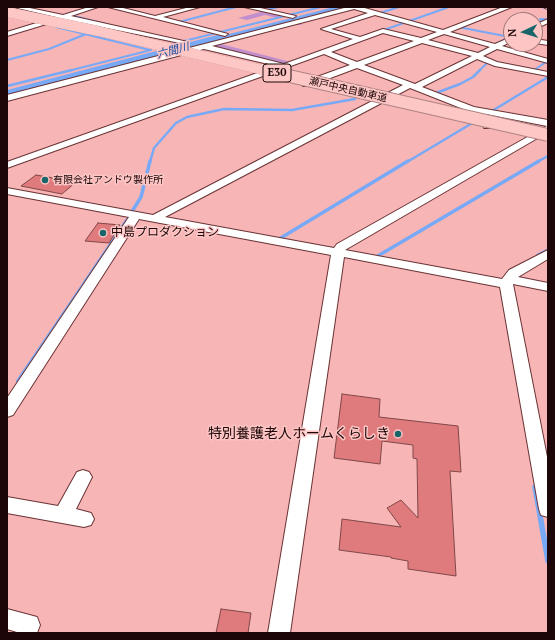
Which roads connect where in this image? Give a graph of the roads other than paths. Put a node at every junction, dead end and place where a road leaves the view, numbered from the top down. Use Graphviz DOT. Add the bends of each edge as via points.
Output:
graph roads {
  1 [pos="16,7"];
  2 [pos="95,7"];
  3 [pos="111,7"];
  4 [pos="197,7"];
  5 [pos="248,7"];
  6 [pos="329,7"];
  7 [pos="354,7"];
  8 [pos="509,7"];
  9 [pos="7,8"];
  10 [pos="7,12"];
  11 [pos="376,14"];
  12 [pos="7,16"];
  13 [pos="64,16"];
  14 [pos="290,16"];
  15 [pos="158,17"];
  16 [pos="43,23"];
  17 [pos="222,33"];
  18 [pos="444,33"];
  19 [pos="7,34"];
  20 [pos="360,39"];
  21 [pos="422,39"];
  22 [pos="185,42"];
  23 [pos="503,42"];
  24 [pos="493,46"];
  25 [pos="203,47"];
  26 [pos="325,52"];
  27 [pos="476,55"];
  28 [pos="136,56"];
  29 [pos="170,56"];
  30 [pos="548,61"];
  31 [pos="107,63"];
  32 [pos="357,64"];
  33 [pos="285,66"];
  34 [pos="261,74"];
  35 [pos="548,74"];
  36 [pos="303,84"];
  37 [pos="413,86"];
  38 [pos="7,98"];
  39 [pos="376,102"];
  40 [pos="472,109"];
  41 [pos="548,123"];
  42 [pos="548,128"];
  43 [pos="548,135"];
  44 [pos="533,137"];
  45 [pos="548,140"];
  46 [pos="7,165"];
  47 [pos="7,191"];
  48 [pos="135,216"];
  49 [pos="155,217"];
  50 [pos="339,251"];
  51 [pos="548,254"];
  52 [pos="503,283"];
  53 [pos="548,287"];
  54 [pos="7,411"];
  55 [pos="542,449"];
  56 [pos="83,477"];
  57 [pos="7,505"];
  58 [pos="548,509"];
  59 [pos="63,515"];
  60 [pos="84,519"];
  61 [pos="7,619"];
  62 [pos="28,625"];
  63 [pos="279,633"];
  1 -- 13 [label="street"];
  2 -- 13 [label="street"];
  3 -- 15 [label="street"];
  4 -- 15 [label="street"];
  5 -- 14 [label="street"];
  6 -- 14 [label="street"];
  7 -- 11 [label="street"];
  7 -- 25 [label="street"];
  8 -- 18 [label="street"];
  9 -- 42 [label="highway, 瀬戸中央自動車道 / E30" via="107,28"];
  10 -- 43 [label="highway, 瀬戸中央自動車道 / E30, bridge" via="105,32"];
  11 -- 18 [label="street"];
  11 -- 20 [label="street" via="324,29"];
  12 -- 16 [label="street"];
  13 -- 16 [label="street"];
  13 -- 22 [label="street"];
  14 -- 17 [label="street"];
  15 -- 17 [label="street"];
  16 -- 19 [label="street"];
  16 -- 22 [label="street" via="156,50"];
  17 -- 22 [label="street"];
  18 -- 21 [label="street"];
  18 -- 24 [label="street"];
  20 -- 21 [label="street" via="383,31"];
  20 -- 26 [label="street"];
  21 -- 27 [label="street"];
  21 -- 32 [label="street"];
  23 -- 24 [label="street"];
  24 -- 27 [label="street"];
  24 -- 30 [label="street"];
  25 -- 29 [label="street"];
  25 -- 33 [label="street"];
  26 -- 32 [label="street"];
  26 -- 33 [label="street"];
  27 -- 35 [label="street" via="488,62"];
  27 -- 37 [label="street"];
  28 -- 31 [label="street"];
  29 -- 34 [label="street" via="192,58"];
  29 -- 38 [label="street"];
  32 -- 36 [label="street"];
  32 -- 37 [label="street"];
  33 -- 34 [label="street"];
  34 -- 36 [label="street"];
  34 -- 46 [label="street"];
  36 -- 39 [label="street"];
  37 -- 39 [label="street"];
  37 -- 40 [label="street"];
  39 -- 49 [label="street"];
  40 -- 41 [label="street"];
  40 -- 44 [label="street" via="485,118 482,125"];
  42 -- 44 [label="street"];
  44 -- 45 [label="street"];
  44 -- 50 [label="street"];
  47 -- 48 [label="street"];
  48 -- 49 [label="street"];
  48 -- 54 [label="street"];
  49 -- 50 [label="street"];
  50 -- 52 [label="street"];
  50 -- 63 [label="street"];
  51 -- 52 [label="street" via="514,273"];
  52 -- 53 [label="street"];
  52 -- 55 [label="street"];
  55 -- 58 [label="street"];
  56 -- 59 [label="street"];
  57 -- 59 [label="street"];
  59 -- 60 [label="street"];
  61 -- 62 [label="street"];
}
